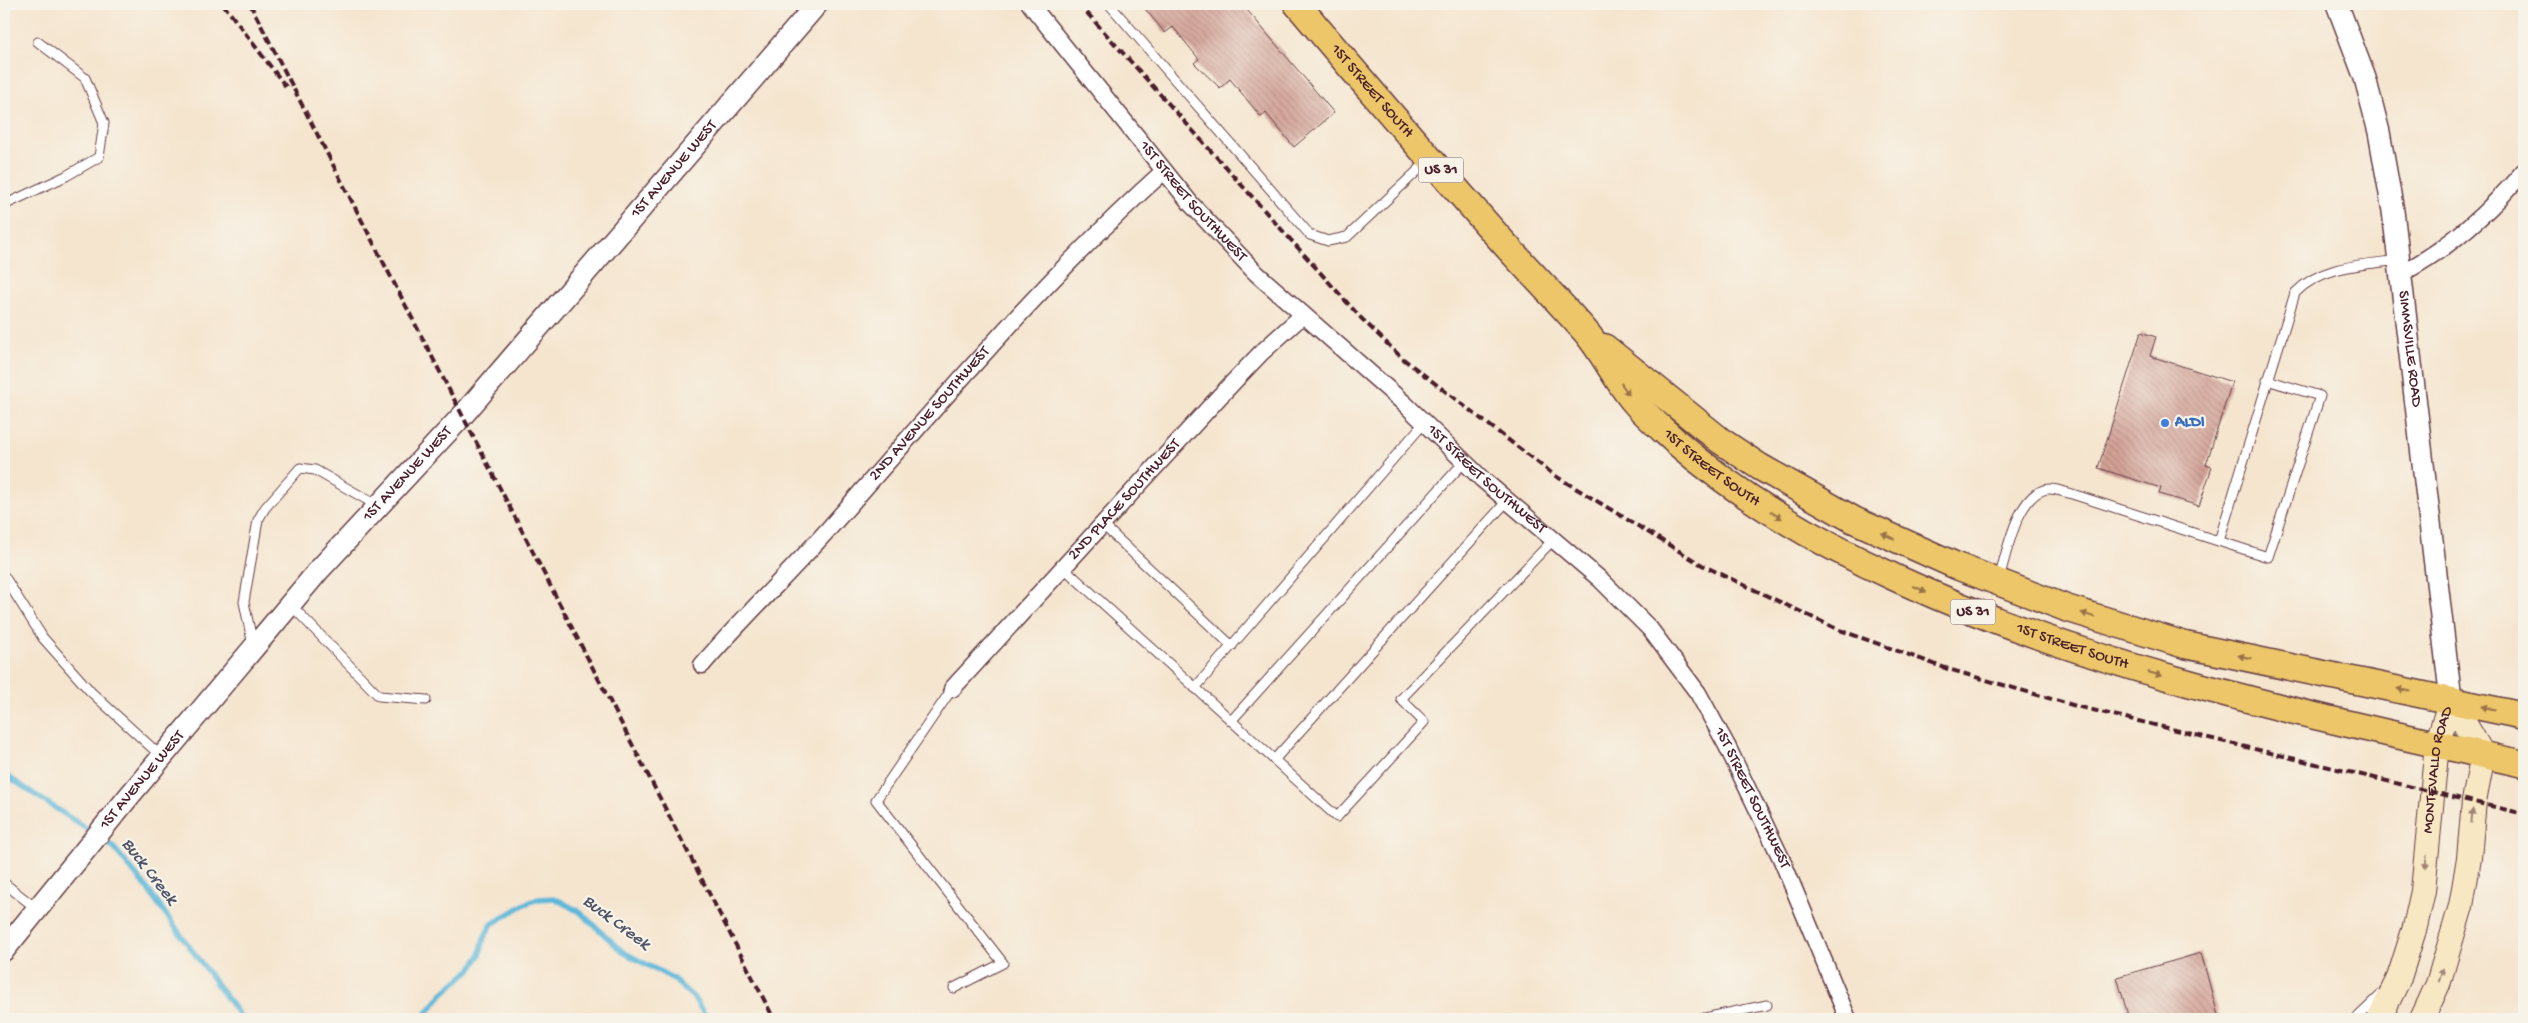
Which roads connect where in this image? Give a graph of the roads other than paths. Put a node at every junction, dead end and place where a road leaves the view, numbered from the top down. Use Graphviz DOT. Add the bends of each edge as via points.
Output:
graph roads {
  1 [pos="816,4"];
  2 [pos="1030,4"];
  3 [pos="1108,4"];
  4 [pos="1297,4"];
  5 [pos="2336,4"];
  6 [pos="38,42"];
  7 [pos="1431,158"];
  8 [pos="1164,171"];
  9 [pos="2524,171"];
  10 [pos="4,205"];
  11 [pos="2401,267"];
  12 [pos="1303,315"];
  13 [pos="1588,334"];
  14 [pos="2267,380"];
  15 [pos="1424,423"];
  16 [pos="1729,446"];
  17 [pos="1464,462"];
  18 [pos="1708,467"];
  19 [pos="1508,501"];
  20 [pos="378,506"];
  21 [pos="1103,525"];
  22 [pos="1553,540"];
  23 [pos="2219,541"];
  24 [pos="1064,568"];
  25 [pos="4,576"];
  26 [pos="1998,582"];
  27 [pos="291,604"];
  28 [pos="1232,646"];
  29 [pos="254,648"];
  30 [pos="702,665"];
  31 [pos="1195,688"];
  32 [pos="952,689"];
  33 [pos="426,700"];
  34 [pos="2452,700"];
  35 [pos="2524,716"];
  36 [pos="1231,721"];
  37 [pos="2437,744"];
  38 [pos="2483,755"];
  39 [pos="162,757"];
  40 [pos="1274,760"];
  41 [pos="2524,764"];
  42 [pos="4,883"];
  43 [pos="37,909"];
  44 [pos="4,950"];
  45 [pos="2399,978"];
  46 [pos="954,988"];
  47 [pos="1767,1005"];
  48 [pos="1700,1019"];
  49 [pos="1848,1019"];
  50 [pos="2356,1019"];
  51 [pos="2379,1019"];
  52 [pos="2422,1019"];
  1 -- 20 [label="street, 1ST AVENUE WEST" via="463,415"];
  2 -- 8 [label="street, 1ST STREET SOUTHWEST"];
  3 -- 7 [label="lane" via="1310,234 1328,241 1347,237"];
  4 -- 7 [label="main road, 1ST STREET SOUTH / US 31"];
  5 -- 11 [label="street, SIMMSVILLE ROAD" via="2365,78 2379,132"];
  6 -- 10 [label="lane" via="85,78 104,123 99,157"];
  7 -- 13 [label="main road, 1ST STREET SOUTH / US 31"];
  8 -- 12 [label="street, 1ST STREET SOUTHWEST" via="1236,252"];
  8 -- 30 [label="street, 2ND AVENUE SOUTHWEST" via="1114,216 1034,298 833,524"];
  9 -- 11 [label="street" via="2491,209 2434,255"];
  11 -- 14 [label="lane" via="2337,269 2302,286 2289,307"];
  11 -- 34 [label="street, SIMMSVILLE ROAD"];
  12 -- 15 [label="street, 1ST STREET SOUTHWEST"];
  12 -- 21 [label="street, 2ND PLACE SOUTHWEST" via="1261,353"];
  13 -- 16 [label="main road, 1ST STREET SOUTH / US 31"];
  13 -- 18 [label="main road, 1ST STREET SOUTH / US 31, one-way" via="1633,400"];
  14 -- 23 [label="lane"];
  14 -- 23 [label="lane" via="2320,396 2268,557"];
  15 -- 17 [label="street, 1ST STREET SOUTHWEST"];
  15 -- 28 [label="lane"];
  16 -- 18 [label="main road"];
  26 -- 16 [label="main road, 1ST STREET SOUTH / US 31, one-way" via="1854,520"];
  17 -- 19 [label="street, 1ST STREET SOUTHWEST"];
  17 -- 36 [label="lane"];
  18 -- 37 [label="main road, 1ST STREET SOUTH / US 31, one-way" via="1779,517 1829,545 1973,612 2125,666"];
  19 -- 22 [label="street, 1ST STREET SOUTHWEST"];
  19 -- 40 [label="lane"];
  20 -- 27 [label="street, 1ST AVENUE WEST"];
  20 -- 29 [label="lane" via="315,470 300,468 289,479 258,520 253,540 244,602"];
  21 -- 24 [label="street, 2ND PLACE SOUTHWEST"];
  21 -- 28 [label="lane"];
  22 -- 40 [label="lane" via="1401,699 1424,722 1337,817"];
  22 -- 49 [label="street, 1ST STREET SOUTHWEST" via="1631,608 1698,693 1781,858"];
  23 -- 26 [label="lane" via="2049,489 2036,493 2024,504"];
  24 -- 31 [label="lane"];
  24 -- 32 [label="street, 2ND PLACE SOUTHWEST"];
  25 -- 39 [label="lane" via="43,638 91,692"];
  34 -- 26 [label="main road, 1ST STREET SOUTH / US 31, one-way" via="2186,645 2120,626"];
  27 -- 29 [label="street, 1ST AVENUE WEST"];
  27 -- 33 [label="lane" via="379,696"];
  28 -- 31 [label="lane"];
  29 -- 39 [label="street, 1ST AVENUE WEST"];
  31 -- 36 [label="lane"];
  32 -- 46 [label="lane" via="876,800 1003,963"];
  35 -- 34 [label="main road, 1ST STREET SOUTH / US 31, one-way"];
  34 -- 37 [label="main road, MONTEVALLO ROAD"];
  34 -- 38 [label="main road, MONTEVALLO ROAD"];
  36 -- 40 [label="lane"];
  37 -- 38 [label="main road, 1ST STREET SOUTH / US 31"];
  37 -- 45 [label="main road, MONTEVALLO ROAD, one-way" via="2423,891"];
  38 -- 41 [label="main road, 1ST STREET SOUTH / US 31"];
  52 -- 38 [label="main road, one-way" via="2438,984 2461,906"];
  39 -- 43 [label="street, 1ST AVENUE WEST"];
  42 -- 43 [label="lane"];
  43 -- 44 [label="street, 1ST AVENUE WEST"];
  45 -- 50 [label="lane"];
  45 -- 51 [label="main road, MONTEVALLO ROAD"];
  47 -- 48 [label="lane"];
}
